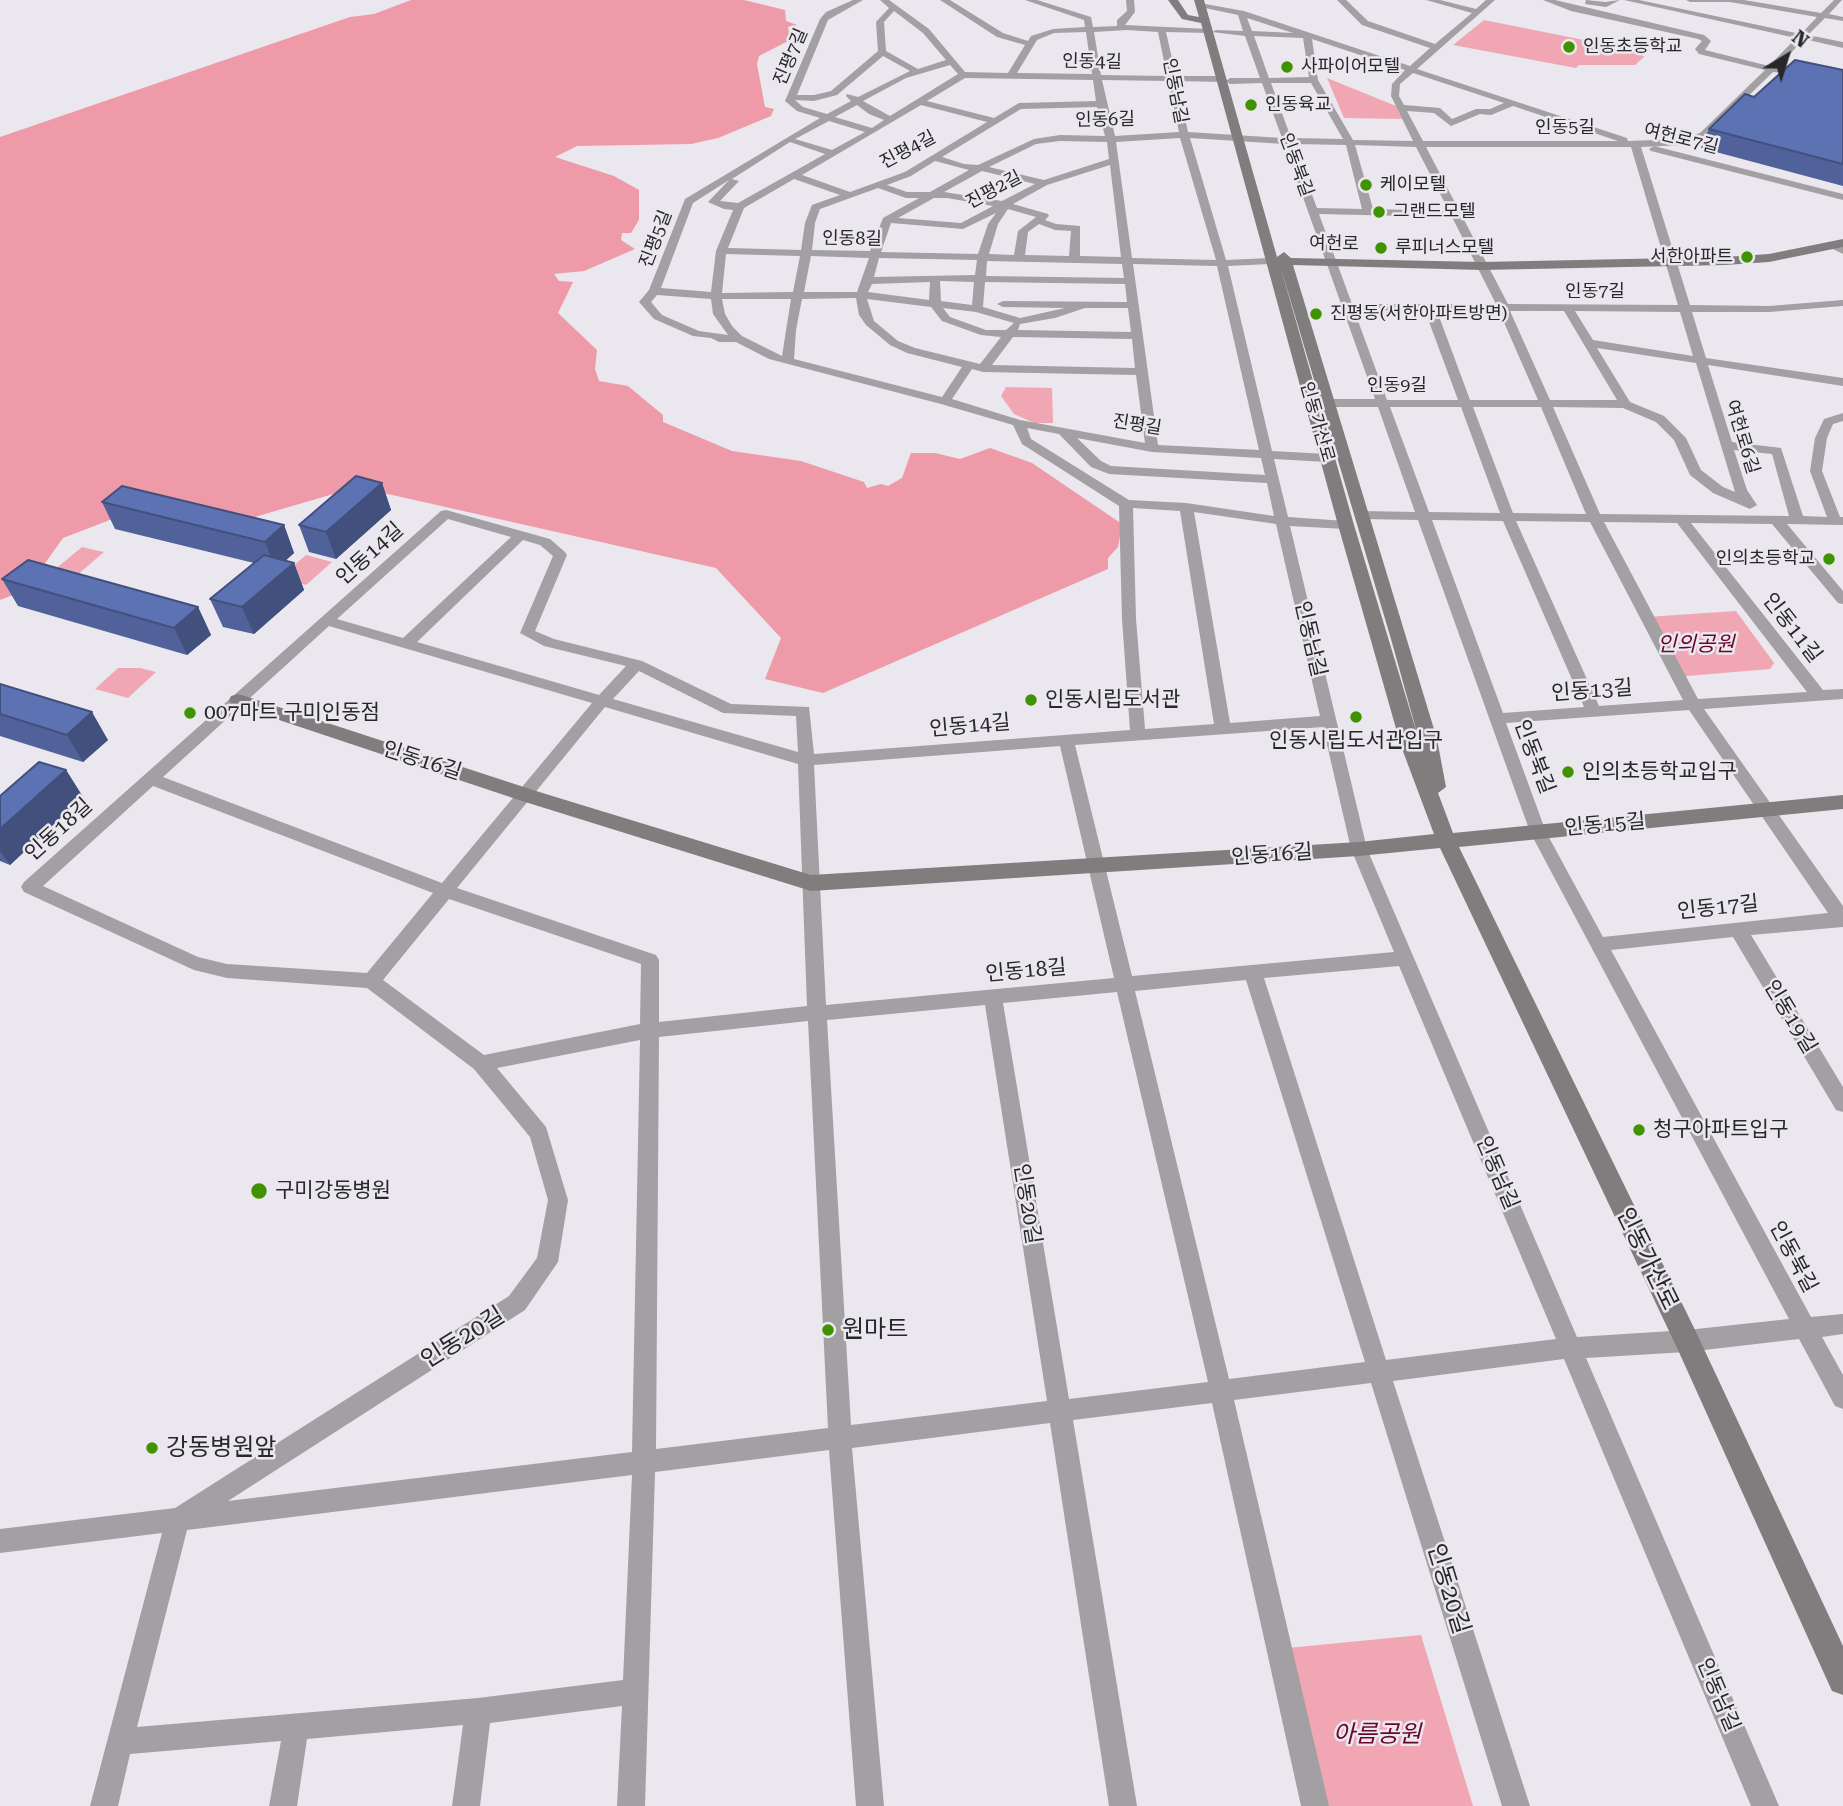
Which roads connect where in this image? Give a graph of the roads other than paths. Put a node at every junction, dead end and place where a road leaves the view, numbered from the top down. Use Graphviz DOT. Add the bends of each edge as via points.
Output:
graph roads {
  1 [pos="859,0"];
  2 [pos="944,0"];
  3 [pos="1028,0"];
  4 [pos="1130,0"];
  5 [pos="1173,0"];
  6 [pos="1341,0"];
  7 [pos="1430,0"];
  8 [pos="1491,0"];
  9 [pos="1552,0"];
  10 [pos="1616,0"];
  11 [pos="1632,0"];
  12 [pos="1690,0"];
  13 [pos="1734,0"];
  14 [pos="1838,0"];
  15 [pos="889,3"];
  16 [pos="1574,9"];
  17 [pos="1479,12"];
  18 [pos="1241,13"];
  19 [pos="1207,15"];
  20 [pos="1823,15"];
  21 [pos="1843,19"];
  22 [pos="1089,28"];
  23 [pos="1127,28"];
  24 [pos="1161,28"];
  25 [pos="1250,35"];
  26 [pos="1307,36"];
  27 [pos="1803,36"];
  28 [pos="1030,44"];
  29 [pos="1843,45"];
  30 [pos="1437,48"];
  31 [pos="881,52"];
  32 [pos="952,61"];
  33 [pos="1772,69"];
  34 [pos="1412,70"];
  35 [pos="916,71"];
  36 [pos="1796,74"];
  37 [pos="963,75"];
  38 [pos="1011,76"];
  39 [pos="1097,78"];
  40 [pos="1174,78"];
  41 [pos="1225,80"];
  42 [pos="1264,80"];
  43 [pos="1314,80"];
  44 [pos="841,86"];
  45 [pos="792,97"];
  46 [pos="918,102"];
  47 [pos="857,103"];
  48 [pos="1513,103"];
  49 [pos="1101,104"];
  50 [pos="1403,108"];
  51 [pos="828,117"];
  52 [pos="891,120"];
  53 [pos="992,120"];
  54 [pos="873,131"];
  55 [pos="1184,135"];
  56 [pos="1241,137"];
  57 [pos="1111,139"];
  58 [pos="792,140"];
  59 [pos="1287,141"];
  60 [pos="1350,143"];
  61 [pos="1420,144"];
  62 [pos="1635,144"];
  63 [pos="830,153"];
  64 [pos="935,158"];
  65 [pos="1114,160"];
  66 [pos="746,167"];
  67 [pos="981,168"];
  68 [pos="791,175"];
  69 [pos="1044,183"];
  70 [pos="879,185"];
  71 [pos="850,195"];
  72 [pos="927,196"];
  73 [pos="1843,197"];
  74 [pos="1006,205"];
  75 [pos="740,206"];
  76 [pos="1312,211"];
  77 [pos="1368,211"];
  78 [pos="1457,214"];
  79 [pos="1040,218"];
  80 [pos="887,220"];
  81 [pos="1840,246"];
  82 [pos="721,251"];
  83 [pos="806,255"];
  84 [pos="874,257"];
  85 [pos="982,259"];
  86 [pos="1018,259"];
  87 [pos="1074,260"];
  88 [pos="1127,261"];
  89 [pos="1278,261"];
  90 [pos="1670,261"];
  91 [pos="1331,262"];
  92 [pos="1222,264"];
  93 [pos="1482,265"];
  94 [pos="935,278"];
  95 [pos="980,280"];
  96 [pos="868,281"];
  97 [pos="1130,281"];
  98 [pos="654,291"];
  99 [pos="861,295"];
  100 [pos="716,296"];
  101 [pos="798,297"];
  102 [pos="1003,303"];
  103 [pos="1086,304"];
  104 [pos="936,305"];
  105 [pos="1133,305"];
  106 [pos="1842,305"];
  107 [pos="1347,307"];
  108 [pos="1430,308"];
  109 [pos="977,309"];
  110 [pos="1568,309"];
  111 [pos="1684,309"];
  112 [pos="1504,310"];
  113 [pos="1020,321"];
  114 [pos="1010,333"];
  115 [pos="1137,336"];
  116 [pos="738,338"];
  117 [pos="1587,343"];
  118 [pos="788,361"];
  119 [pos="1700,361"];
  120 [pos="968,366"];
  121 [pos="983,368"];
  122 [pos="1142,372"];
  123 [pos="1843,382"];
  124 [pos="945,401"];
  125 [pos="1329,404"];
  126 [pos="1382,404"];
  127 [pos="1465,404"];
  128 [pos="1625,404"];
  129 [pos="1545,405"];
  130 [pos="1843,417"];
  131 [pos="1018,423"];
  132 [pos="1060,429"];
  133 [pos="1726,445"];
  134 [pos="1152,448"];
  135 [pos="1265,452"];
  136 [pos="1327,458"];
  137 [pos="1271,479"];
  138 [pos="1747,502"];
  139 [pos="1126,505"];
  140 [pos="1186,507"];
  141 [pos="1362,515"];
  142 [pos="1422,516"];
  143 [pos="1508,517"];
  144 [pos="1595,518"];
  145 [pos="1681,519"];
  146 [pos="1759,520"];
  147 [pos="1776,520"];
  148 [pos="1797,520"];
  149 [pos="1839,521"];
  150 [pos="1282,522"];
  151 [pos="1346,525"];
  152 [pos="520,535"];
  153 [pos="1843,600"];
  154 [pos="327,621"];
  155 [pos="405,644"];
  156 [pos="637,664"];
  157 [pos="1843,694"];
  158 [pos="1818,695"];
  159 [pos="238,701"];
  160 [pos="603,701"];
  161 [pos="1693,705"];
  162 [pos="1594,712"];
  163 [pos="1495,719"];
  164 [pos="1329,721"];
  165 [pos="1223,729"];
  166 [pos="1138,735"];
  167 [pos="1066,739"];
  168 [pos="805,760"];
  169 [pos="151,779"];
  170 [pos="526,794"];
  171 [pos="1843,803"];
  172 [pos="1764,810"];
  173 [pos="1538,832"];
  174 [pos="1446,840"];
  175 [pos="1359,849"];
  176 [pos="1097,866"];
  177 [pos="811,883"];
  178 [pos="446,891"];
  179 [pos="1842,918"];
  180 [pos="1738,929"];
  181 [pos="1599,944"];
  182 [pos="1406,958"];
  183 [pos="1253,972"];
  184 [pos="371,981"];
  185 [pos="1125,984"];
  186 [pos="993,997"];
  187 [pos="817,1013"];
  188 [pos="651,1030"];
  189 [pos="481,1063"];
  190 [pos="1843,1104"];
  191 [pos="1843,1324"];
  192 [pos="1806,1328"];
  193 [pos="1688,1341"];
  194 [pos="1571,1348"];
  195 [pos="1379,1372"];
  196 [pos="1221,1391"];
  197 [pos="1843,1398"];
  198 [pos="1062,1411"];
  199 [pos="840,1438"];
  200 [pos="644,1462"];
  201 [pos="177,1520"];
  202 [pos="0,1541"];
  203 [pos="1843,1680"];
  204 [pos="637,1690"];
  205 [pos="478,1712"];
  206 [pos="296,1728"];
  207 [pos="121,1742"];
  208 [pos="104,1806"];
  209 [pos="282,1806"];
  210 [pos="466,1806"];
  211 [pos="632,1806"];
  212 [pos="870,1806"];
  213 [pos="1123,1806"];
  214 [pos="1315,1806"];
  215 [pos="1516,1806"];
  216 [pos="1765,1806"];
  1 -- 45 [label="street, 진평7길" via="824,19"];
  2 -- 28 [label="street" via="1000,35"];
  3 -- 22 [label="street" via="1084,16"];
  4 -- 23 [label="street" via="1131,12 1120,22"];
  5 -- 19 [label="main road" via="1185,18"];
  6 -- 30 [label="street" via="1365,23"];
  7 -- 17 [label="street"];
  8 -- 17 [label="street"];
  9 -- 16 [label="street"];
  10 -- 16 [label="street" via="1606,5 1582,2"];
  11 -- 27 [label="street"];
  12 -- 13 [label="street"];
  13 -- 20 [label="street"];
  14 -- 20 [label="street, 인동5길"];
  15 -- 31 [label="street" via="880,22"];
  15 -- 32 [label="street" via="926,31"];
  16 -- 33 [label="street" via="1701,37 1707,41 1699,49 1702,52"];
  17 -- 30 [label="street"];
  18 -- 19 [label="street, 여헌로7길"];
  18 -- 25 [label="street, 인동북길"];
  18 -- 26 [label="street, 여헌로7길"];
  19 -- 24 [label="street"];
  19 -- 25 [label="street"];
  19 -- 41 [label="main road, 인동가산로"];
  20 -- 21 [label="street"];
  20 -- 27 [label="street, 인동5길"];
  22 -- 23 [label="street"];
  22 -- 28 [label="street" via="1053,31"];
  22 -- 39 [label="street"];
  23 -- 24 [label="street"];
  24 -- 40 [label="street, 인동남길"];
  25 -- 26 [label="street"];
  25 -- 42 [label="street, 인동북길"];
  26 -- 34 [label="street, 여헌로7길"];
  26 -- 43 [label="street"];
  27 -- 29 [label="street"];
  27 -- 33 [label="street, 인동5길"];
  28 -- 38 [label="street"];
  30 -- 34 [label="street"];
  31 -- 35 [label="street"];
  31 -- 44 [label="street"];
  32 -- 35 [label="street"];
  32 -- 37 [label="street"];
  33 -- 36 [label="street"];
  33 -- 62 [label="street, 인동5길" via="1703,135 1682,142"];
  34 -- 48 [label="street, 여헌로7길"];
  34 -- 50 [label="street" via="1395,84 1395,96"];
  35 -- 47 [label="street"];
  37 -- 38 [label="street, 인동4길"];
  37 -- 46 [label="street"];
  38 -- 39 [label="street, 인동4길"];
  39 -- 40 [label="street, 인동4길"];
  39 -- 49 [label="street"];
  40 -- 41 [label="street, 인동4길"];
  40 -- 55 [label="street, 인동남길"];
  41 -- 42 [label="street, 인동4길"];
  41 -- 56 [label="main road, 인동가산로"];
  42 -- 43 [label="street"];
  42 -- 59 [label="street, 인동북길"];
  43 -- 60 [label="street"];
  44 -- 45 [label="street" via="821,97"];
  44 -- 47 [label="street"];
  45 -- 51 [label="street, 진평7길" via="794,106"];
  46 -- 52 [label="street"];
  46 -- 53 [label="street"];
  47 -- 51 [label="street"];
  47 -- 52 [label="street"];
  48 -- 50 [label="street" via="1451,123 1437,110"];
  48 -- 62 [label="street, 여헌로7길"];
  49 -- 53 [label="street, 진평4길" via="1018,106"];
  49 -- 57 [label="street"];
  50 -- 61 [label="street"];
  51 -- 54 [label="street, 진평7길"];
  51 -- 58 [label="street, 진평5길"];
  52 -- 54 [label="street"];
  53 -- 64 [label="street, 진평4길"];
  54 -- 63 [label="street"];
  55 -- 56 [label="street, 인동6길"];
  55 -- 57 [label="street, 인동6길"];
  55 -- 92 [label="street, 인동남길"];
  56 -- 59 [label="street, 인동5길"];
  56 -- 89 [label="main road, 인동가산로"];
  57 -- 65 [label="street"];
  57 -- 67 [label="street, 인동6길" via="1034,142"];
  58 -- 63 [label="street"];
  58 -- 66 [label="street, 진평5길"];
  58 -- 66 [label="street" via="786,155 764,169"];
  59 -- 60 [label="street, 인동5길"];
  59 -- 76 [label="street, 인동북길"];
  60 -- 61 [label="street, 인동5길"];
  60 -- 77 [label="street"];
  61 -- 62 [label="street, 인동5길"];
  61 -- 78 [label="street"];
  62 -- 73 [label="street, 여헌로7길"];
  62 -- 90 [label="street"];
  63 -- 68 [label="street"];
  64 -- 67 [label="street"];
  64 -- 70 [label="street, 진평4길"];
  65 -- 69 [label="street, 진평2길"];
  65 -- 88 [label="street"];
  66 -- 75 [label="street" via="713,202"];
  66 -- 98 [label="street, 진평5길" via="689,201"];
  67 -- 69 [label="street"];
  67 -- 72 [label="street, 인동6길"];
  68 -- 71 [label="street"];
  68 -- 75 [label="street"];
  69 -- 74 [label="street, 진평2길"];
  70 -- 71 [label="street, 진평4길"];
  70 -- 72 [label="street" via="906,195"];
  71 -- 83 [label="street, 진평4길" via="816,207"];
  72 -- 74 [label="street"];
  72 -- 80 [label="street, 인동6길"];
  74 -- 79 [label="street"];
  74 -- 80 [label="street, 진평2길" via="963,226"];
  74 -- 85 [label="street" via="993,224"];
  75 -- 82 [label="street, 진평길"];
  76 -- 77 [label="street, 인동북길"];
  76 -- 91 [label="street, 인동북길"];
  77 -- 78 [label="street, 인동북길"];
  78 -- 93 [label="street"];
  79 -- 86 [label="street" via="1023,231"];
  79 -- 87 [label="street" via="1055,227 1076,228"];
  80 -- 84 [label="street"];
  81 -- 90 [label="main road, 여헌로" via="1769,258"];
  82 -- 83 [label="street, 인동8길"];
  82 -- 100 [label="street, 진평길"];
  83 -- 84 [label="street, 인동8길"];
  83 -- 101 [label="street, 진평4길"];
  84 -- 85 [label="street, 인동8길"];
  84 -- 96 [label="street"];
  85 -- 86 [label="street, 인동8길"];
  85 -- 95 [label="street"];
  86 -- 87 [label="street, 인동8길"];
  87 -- 88 [label="street, 인동8길"];
  88 -- 92 [label="street, 인동8길"];
  88 -- 97 [label="street"];
  89 -- 91 [label="main road, 여헌로"];
  89 -- 92 [label="street, 인동8길"];
  89 -- 125 [label="main road, 인동가산로"];
  89 -- 136 [label="main road, 인동가산로"];
  90 -- 93 [label="main road, 여헌로"];
  90 -- 111 [label="street, 여헌로6길"];
  91 -- 93 [label="main road, 여헌로"];
  91 -- 107 [label="street, 인동북길"];
  92 -- 135 [label="street, 인동남길"];
  93 -- 112 [label="street"];
  94 -- 95 [label="street"];
  94 -- 96 [label="street"];
  94 -- 104 [label="street"];
  95 -- 97 [label="street"];
  95 -- 109 [label="street"];
  96 -- 99 [label="street"];
  97 -- 105 [label="street"];
  98 -- 100 [label="street"];
  98 -- 116 [label="street, 진평5길" via="645,302 658,317 697,334"];
  99 -- 101 [label="street"];
  99 -- 104 [label="street"];
  99 -- 120 [label="street" via="865,316 894,343"];
  100 -- 101 [label="street"];
  100 -- 116 [label="street, 진평길" via="719,314"];
  101 -- 118 [label="street, 진평4길"];
  102 -- 103 [label="street"];
  103 -- 105 [label="street"];
  103 -- 113 [label="street"];
  104 -- 109 [label="street"];
  104 -- 114 [label="street" via="956,324"];
  105 -- 115 [label="street"];
  106 -- 111 [label="street, 인동7길"];
  107 -- 108 [label="street, 인동7길"];
  107 -- 126 [label="street, 인동북길"];
  108 -- 112 [label="street, 인동7길"];
  108 -- 127 [label="street, 인동9길"];
  109 -- 113 [label="street"];
  110 -- 111 [label="street, 인동7길"];
  110 -- 112 [label="street, 인동7길"];
  110 -- 117 [label="street"];
  111 -- 119 [label="street, 여헌로6길"];
  112 -- 129 [label="street"];
  113 -- 114 [label="street"];
  114 -- 115 [label="street"];
  114 -- 121 [label="street"];
  115 -- 122 [label="street"];
  116 -- 118 [label="street, 진평길"];
  117 -- 119 [label="street, 여헌로6길"];
  117 -- 128 [label="street"];
  118 -- 124 [label="street, 진평길"];
  119 -- 123 [label="street, 여헌로6길"];
  119 -- 133 [label="street, 여헌로6길"];
  120 -- 121 [label="street"];
  120 -- 124 [label="street"];
  121 -- 122 [label="street"];
  122 -- 134 [label="street"];
  124 -- 131 [label="street, 진평길"];
  125 -- 126 [label="street, 인동9길"];
  125 -- 141 [label="main road, 인동가산로"];
  126 -- 127 [label="street, 인동9길"];
  126 -- 142 [label="street, 인동북길"];
  127 -- 129 [label="street, 인동9길"];
  127 -- 143 [label="street, 인동9길"];
  128 -- 129 [label="street, 인동9길"];
  128 -- 138 [label="street, 인동9길" via="1660,419 1680,438 1695,472 1718,490"];
  129 -- 144 [label="street"];
  130 -- 149 [label="street" via="1828,422 1816,471"];
  131 -- 132 [label="street, 진평길"];
  131 -- 139 [label="street" via="1026,441"];
  132 -- 134 [label="street, 진평길"];
  132 -- 137 [label="street" via="1096,464 1109,470"];
  133 -- 138 [label="street, 여헌로6길"];
  133 -- 148 [label="street" via="1777,451"];
  134 -- 135 [label="street, 진평길"];
  135 -- 136 [label="street, 진평길"];
  135 -- 137 [label="street, 인동남길"];
  136 -- 151 [label="main road, 인동가산로"];
  137 -- 150 [label="street, 인동남길"];
  138 -- 146 [label="street, 여헌로6길"];
  139 -- 140 [label="street"];
  139 -- 166 [label="street"];
  140 -- 150 [label="street"];
  140 -- 165 [label="street"];
  141 -- 142 [label="street"];
  141 -- 174 [label="main road, 인동가산로" via="1428,740"];
  142 -- 143 [label="street"];
  142 -- 163 [label="street, 인동북길"];
  143 -- 144 [label="street"];
  143 -- 162 [label="street"];
  144 -- 145 [label="street"];
  144 -- 161 [label="street"];
  145 -- 146 [label="street"];
  145 -- 158 [label="street, 인동11길"];
  146 -- 147 [label="street"];
  147 -- 148 [label="street"];
  147 -- 153 [label="street"];
  148 -- 149 [label="street"];
  150 -- 151 [label="street"];
  150 -- 164 [label="street, 인동남길"];
  151 -- 174 [label="main road, 인동가산로" via="1411,746"];
  152 -- 154 [label="street, 인동14길" via="446,514"];
  152 -- 155 [label="street"];
  152 -- 156 [label="street, 인동14길" via="545,542 560,555 527,634"];
  154 -- 155 [label="street, 인동14길"];
  154 -- 159 [label="street"];
  155 -- 160 [label="street, 인동14길"];
  156 -- 160 [label="street"];
  156 -- 168 [label="street, 인동14길" via="728,709 804,711"];
  157 -- 158 [label="street, 인동13길"];
  158 -- 161 [label="street, 인동13길"];
  159 -- 169 [label="street"];
  159 -- 170 [label="main road, 인동16길"];
  160 -- 168 [label="street, 인동14길"];
  160 -- 170 [label="street"];
  161 -- 162 [label="street, 인동13길"];
  161 -- 172 [label="street"];
  162 -- 163 [label="street, 인동13길"];
  163 -- 173 [label="street, 인동북길"];
  164 -- 165 [label="street, 인동14길"];
  164 -- 175 [label="street, 인동남길"];
  165 -- 166 [label="street, 인동14길"];
  166 -- 167 [label="street, 인동14길"];
  167 -- 168 [label="street, 인동14길"];
  167 -- 176 [label="street"];
  168 -- 177 [label="street"];
  169 -- 178 [label="street"];
  169 -- 184 [label="street, 인동18길" via="30,887 194,963 227,971"];
  170 -- 177 [label="main road, 인동16길"];
  170 -- 178 [label="street"];
  171 -- 172 [label="main road, 인동15길"];
  172 -- 173 [label="main road, 인동15길"];
  172 -- 179 [label="street"];
  173 -- 174 [label="main road, 인동15길"];
  173 -- 181 [label="street, 인동북길"];
  174 -- 175 [label="main road, 인동16길"];
  174 -- 193 [label="main road, 인동가산로"];
  175 -- 176 [label="main road, 인동16길"];
  175 -- 182 [label="street, 인동남길"];
  176 -- 177 [label="main road, 인동16길"];
  176 -- 185 [label="street"];
  177 -- 187 [label="street"];
  178 -- 184 [label="street"];
  178 -- 188 [label="street" via="650,960"];
  179 -- 180 [label="street, 인동17길"];
  180 -- 181 [label="street, 인동17길"];
  180 -- 190 [label="street, 인동19길"];
  181 -- 192 [label="street, 인동북길"];
  182 -- 183 [label="street, 인동18길"];
  182 -- 194 [label="street, 인동남길"];
  183 -- 185 [label="street, 인동18길"];
  183 -- 195 [label="street, 인동20길"];
  184 -- 189 [label="street"];
  185 -- 186 [label="street, 인동18길"];
  185 -- 196 [label="street"];
  186 -- 187 [label="street, 인동18길"];
  186 -- 198 [label="street, 인동20길"];
  187 -- 188 [label="street, 인동18길"];
  187 -- 199 [label="street"];
  188 -- 189 [label="street, 인동18길"];
  188 -- 200 [label="street"];
  189 -- 201 [label="street, 인동20길" via="539,1133 558,1200 547,1262 517,1303"];
  191 -- 192 [label="street"];
  192 -- 193 [label="street"];
  192 -- 197 [label="street, 인동북길"];
  193 -- 194 [label="street, 인동20길"];
  193 -- 203 [label="main road, 인동가산로"];
  194 -- 195 [label="street, 인동20길"];
  194 -- 216 [label="street, 인동남길"];
  195 -- 196 [label="street, 인동20길"];
  195 -- 215 [label="street, 인동20길"];
  196 -- 198 [label="street, 인동20길"];
  196 -- 214 [label="street"];
  198 -- 199 [label="street, 인동20길"];
  198 -- 213 [label="street, 인동20길"];
  199 -- 200 [label="street, 인동20길"];
  199 -- 212 [label="street"];
  200 -- 201 [label="street, 인동20길"];
  200 -- 204 [label="street"];
  201 -- 202 [label="street, 인동20길"];
  201 -- 207 [label="street"];
  204 -- 205 [label="street"];
  204 -- 211 [label="street"];
  205 -- 206 [label="street"];
  205 -- 210 [label="street"];
  206 -- 207 [label="street"];
  206 -- 209 [label="street"];
  207 -- 208 [label="street"];
}
